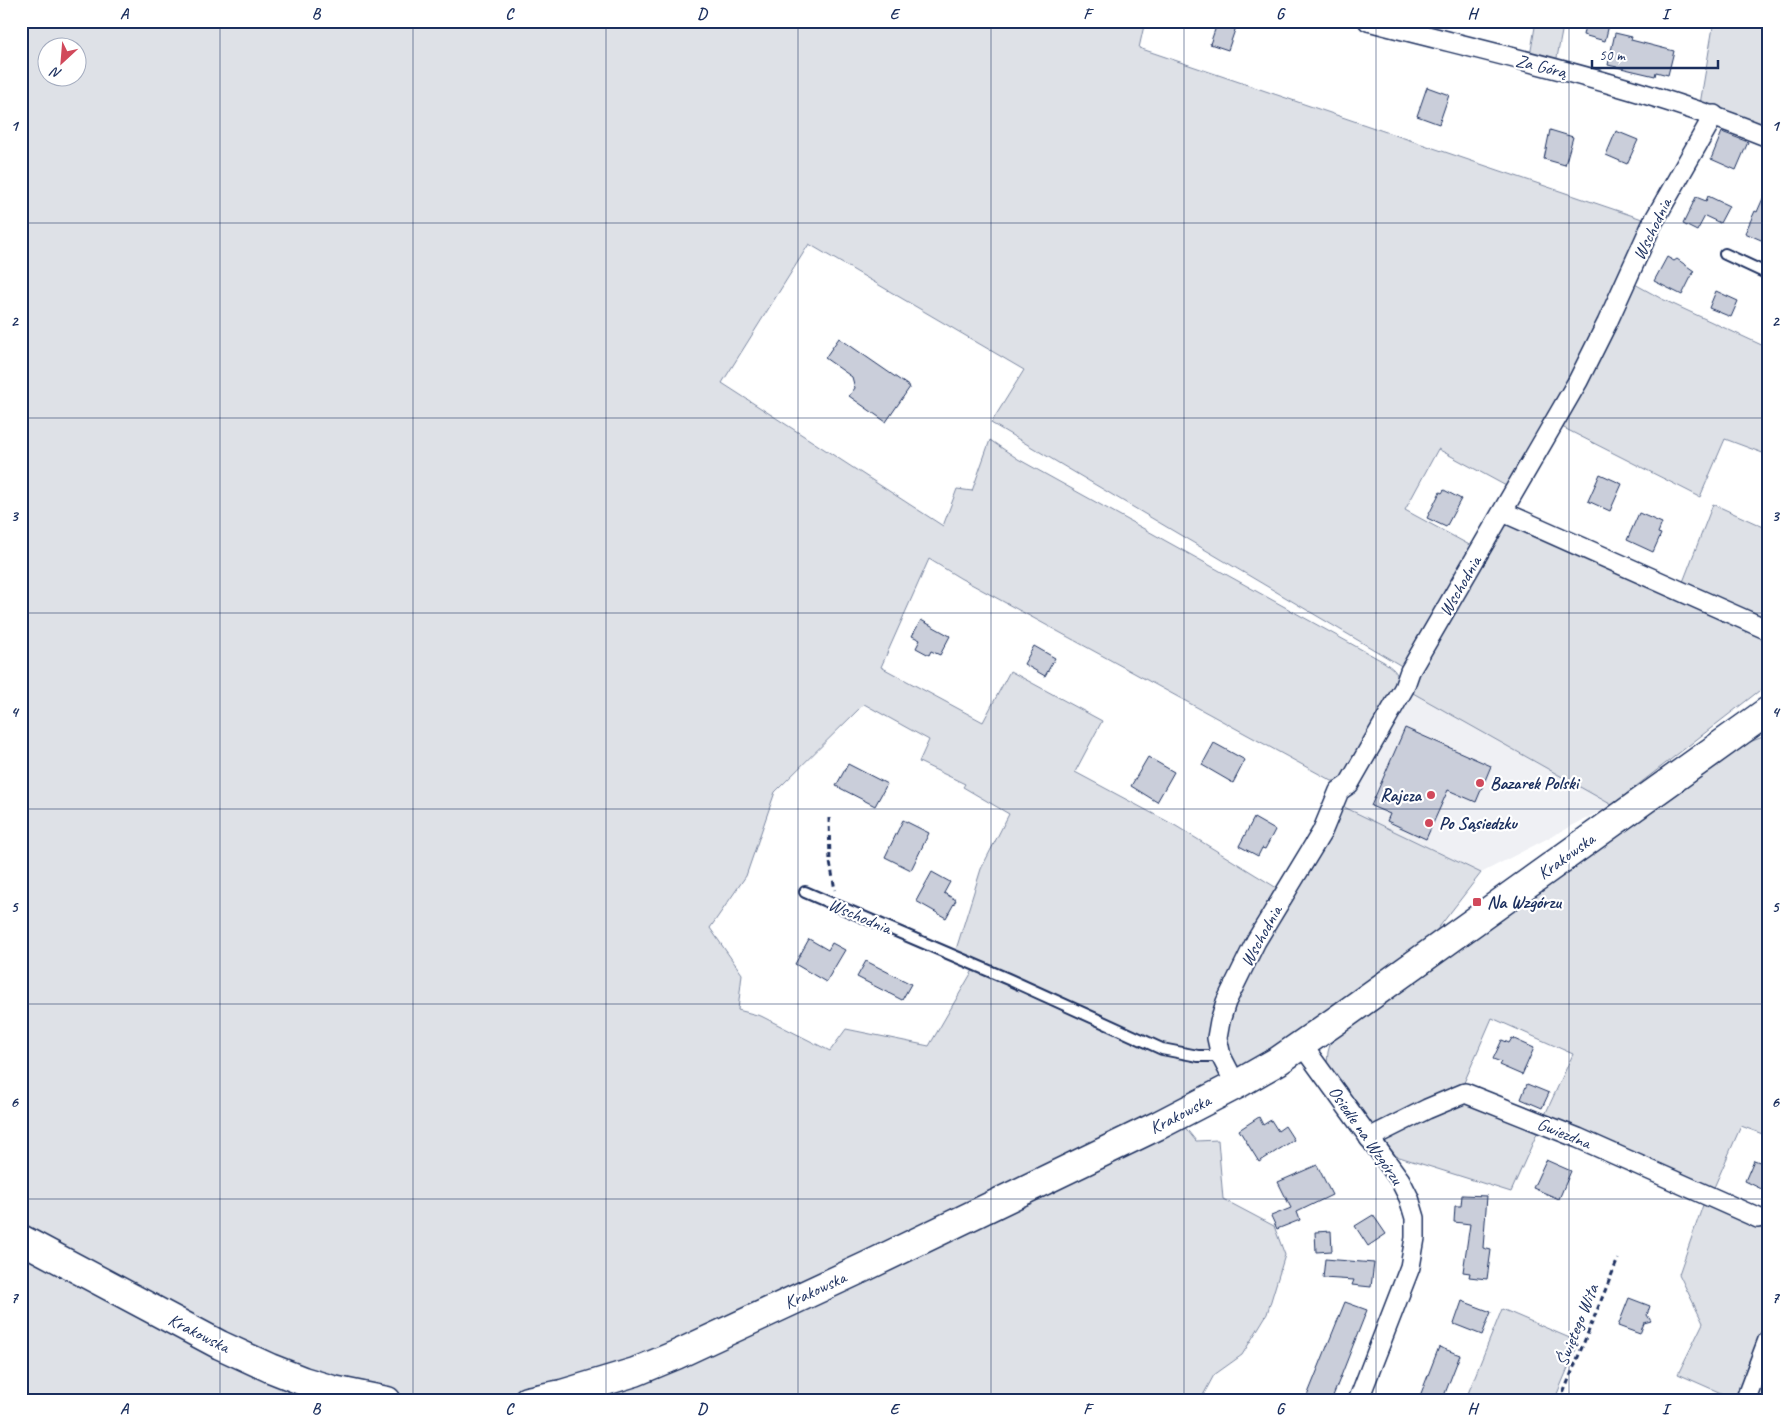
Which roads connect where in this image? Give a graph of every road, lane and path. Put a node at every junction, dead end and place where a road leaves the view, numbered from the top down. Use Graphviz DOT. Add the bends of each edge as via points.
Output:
graph roads {
  1 [pos="1368,21"];
  2 [pos="1714,115"];
  3 [pos="1768,137"];
  4 [pos="1725,254"];
  5 [pos="1768,274"];
  6 [pos="1503,512"];
  7 [pos="1768,630"];
  8 [pos="1768,711"];
  9 [pos="829,818"];
  10 [pos="805,892"];
  11 [pos="837,906"];
  12 [pos="1302,1045"];
  13 [pos="1221,1056"];
  14 [pos="1236,1085"];
  15 [pos="1369,1138"];
  16 [pos="1758,1218"];
  17 [pos="21,1239"];
  18 [pos="1618,1259"];
  19 [pos="1768,1340"];
  20 [pos="388,1401"];
  21 [pos="528,1401"];
  22 [pos="1358,1401"];
  23 [pos="1560,1401"];
  24 [pos="1745,1401"];
  1 -- 2 [label="street, Za Górą" via="1634,90"];
  2 -- 3 [label="street, Za Górą"];
  2 -- 6 [label="street, Wschodnia" via="1652,224 1578,381"];
  4 -- 5 [label="lane"];
  6 -- 7 [label="street"];
  6 -- 13 [label="street, Wschodnia" via="1410,671 1404,688 1349,784 1339,791 1322,832 1256,941 1220,1021 1217,1038"];
  8 -- 12 [label="main road, Krakowska"];
  9 -- 11 [label="path" via="830,862"];
  10 -- 11 [label="lane, Wschodnia"];
  11 -- 13 [label="lane, Wschodnia" via="1162,1049 1198,1056"];
  12 -- 14 [label="main road, Krakowska"];
  12 -- 15 [label="street, Osiedle na Wzgórzu"];
  13 -- 14 [label="street, Wschodnia"];
  14 -- 21 [label="main road, Krakowska" via="1159,1126 676,1355 602,1383"];
  15 -- 16 [label="street, Gwiezdna" via="1465,1093 1578,1138"];
  15 -- 22 [label="street, Osiedle na Wzgórzu" via="1409,1198 1415,1218 1415,1238 1410,1267"];
  17 -- 20 [label="main road, Krakowska" via="270,1368 333,1390"];
  18 -- 23 [label="path, Świętego Wita"];
  19 -- 24 [label="street"];
}
